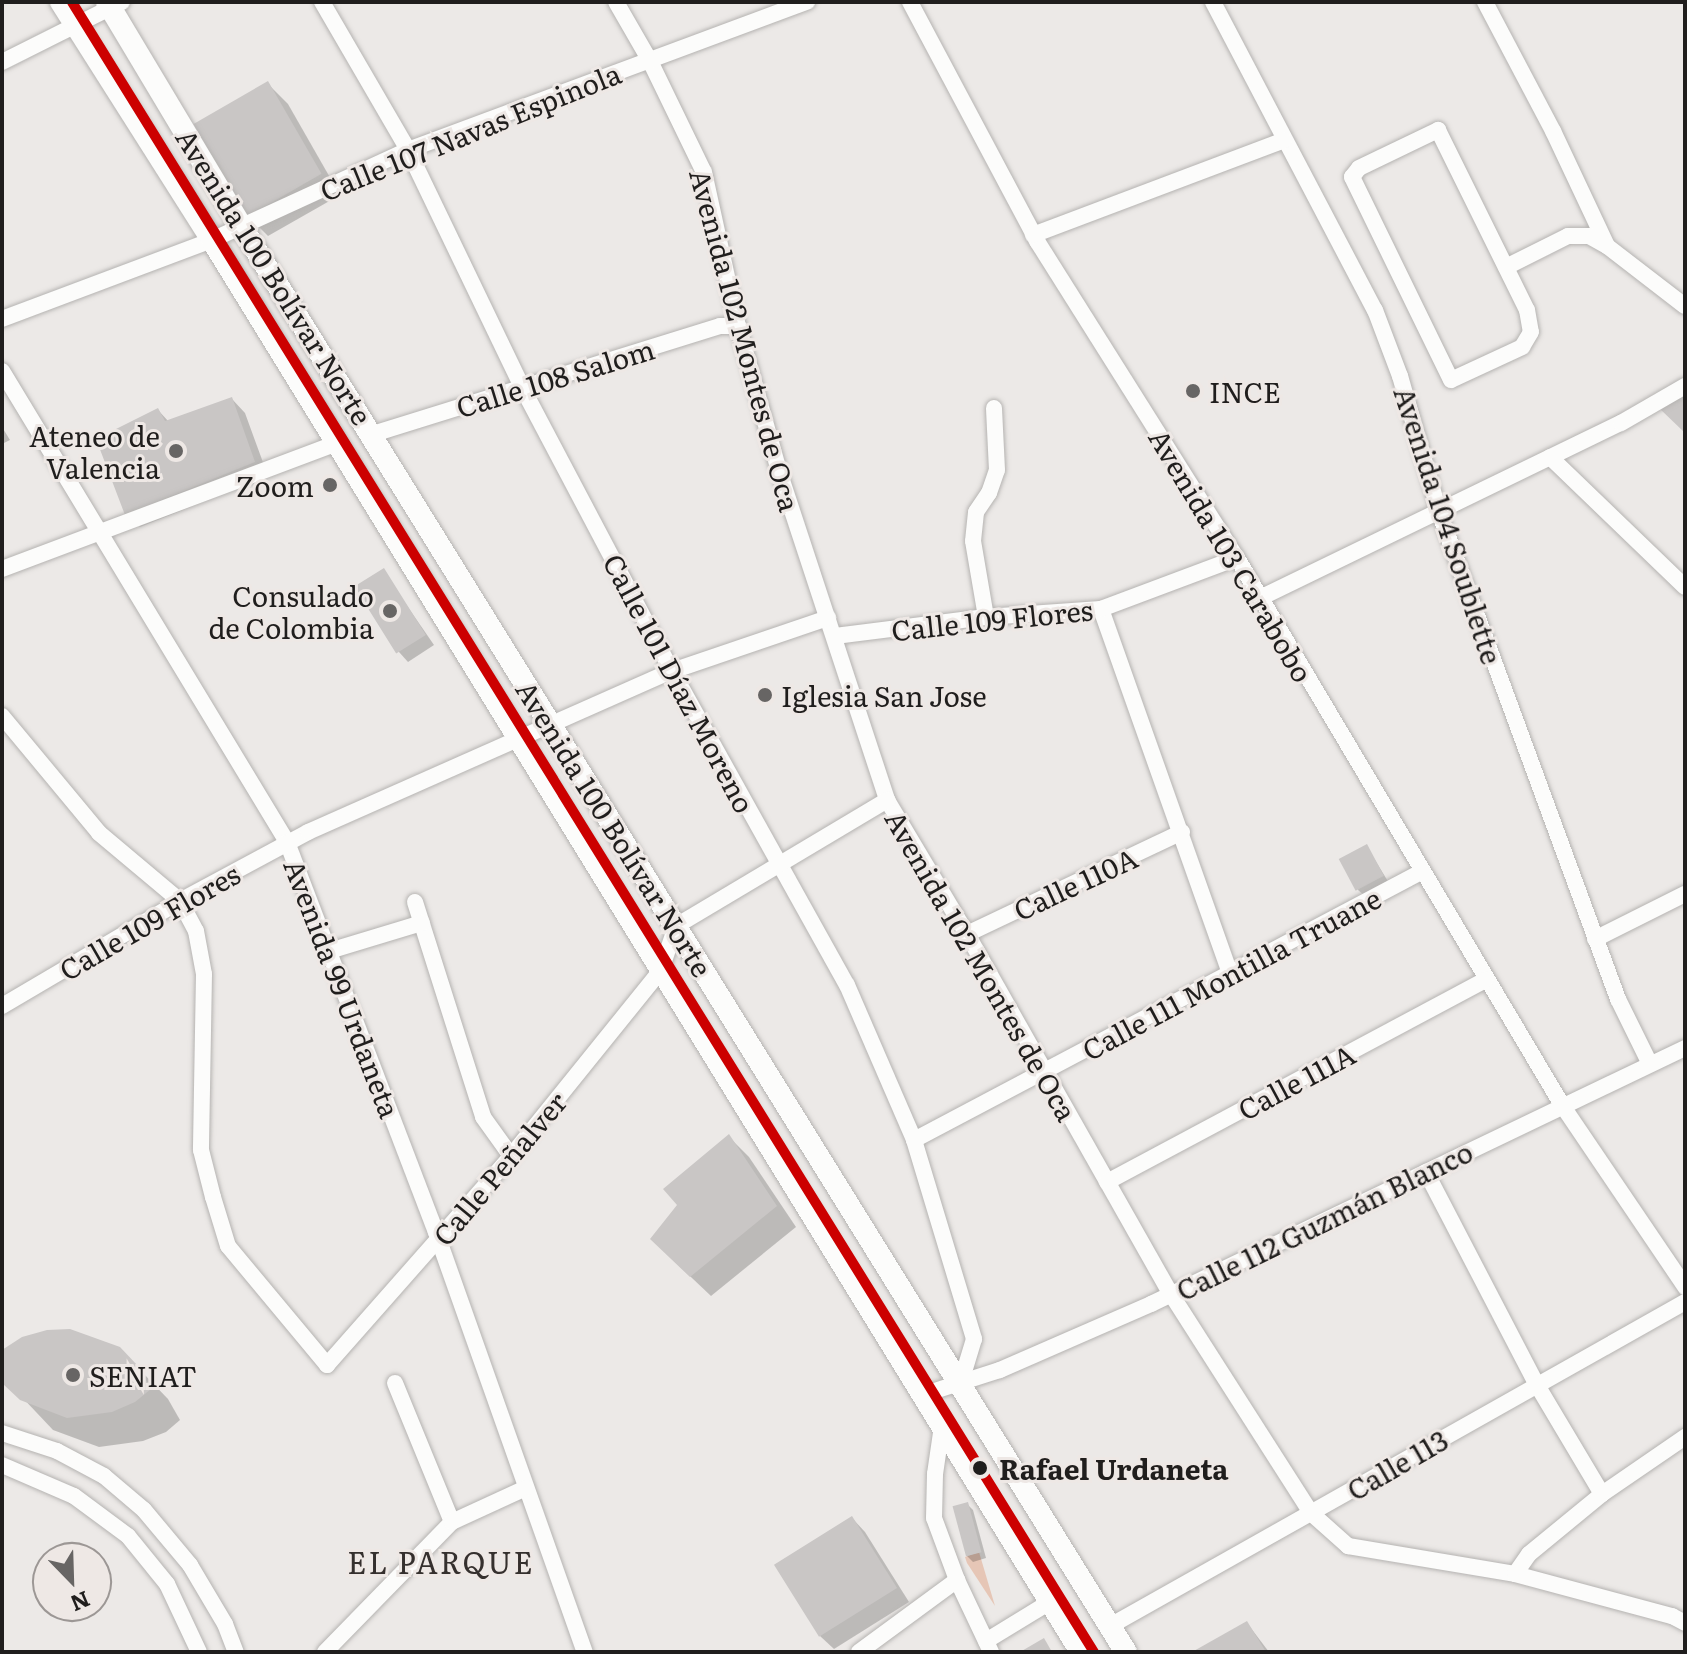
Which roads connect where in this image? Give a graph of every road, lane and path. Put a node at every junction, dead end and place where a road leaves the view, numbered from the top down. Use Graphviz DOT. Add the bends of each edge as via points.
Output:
graph roads {
  1 [pos="61,2"];
  2 [pos="322,2"];
  3 [pos="616,2"];
  4 [pos="807,2"];
  5 [pos="910,2"];
  6 [pos="1213,2"];
  7 [pos="1485,2"];
  8 [pos="113,4"];
  9 [pos="76,26"];
  10 [pos="650,61"];
  11 [pos="2,62"];
  12 [pos="1284,140"];
  13 [pos="408,150"];
  14 [pos="241,226"];
  15 [pos="1033,235"];
  16 [pos="212,240"];
  17 [pos="1607,246"];
  18 [pos="1506,267"];
  19 [pos="1685,285"];
  20 [pos="1683,305"];
  21 [pos="2,319"];
  22 [pos="738,326"];
  23 [pos="2,371"];
  24 [pos="1685,386"];
  25 [pos="522,387"];
  26 [pos="994,408"];
  27 [pos="373,434"];
  28 [pos="335,444"];
  29 [pos="1550,457"];
  30 [pos="1439,512"];
  31 [pos="99,530"];
  32 [pos="1237,558"];
  33 [pos="2,569"];
  34 [pos="1685,587"];
  35 [pos="1260,598"];
  36 [pos="1101,609"];
  37 [pos="986,617"];
  38 [pos="828,618"];
  39 [pos="835,636"];
  40 [pos="672,671"];
  41 [pos="2,716"];
  42 [pos="552,726"];
  43 [pos="518,741"];
  44 [pos="887,800"];
  45 [pos="1182,832"];
  46 [pos="287,842"];
  47 [pos="778,864"];
  48 [pos="1421,872"];
  49 [pos="1685,894"];
  50 [pos="180,901"];
  51 [pos="415,902"];
  52 [pos="422,923"];
  53 [pos="676,926"];
  54 [pos="967,934"];
  55 [pos="1595,939"];
  56 [pos="329,951"];
  57 [pos="661,970"];
  58 [pos="1230,973"];
  59 [pos="1486,980"];
  60 [pos="2,1006"];
  61 [pos="1685,1048"];
  62 [pos="1650,1064"];
  63 [pos="1045,1071"];
  64 [pos="1562,1105"];
  65 [pos="914,1140"];
  66 [pos="511,1156"];
  67 [pos="1426,1172"];
  68 [pos="1107,1182"];
  69 [pos="437,1242"];
  70 [pos="1685,1287"];
  71 [pos="1171,1294"];
  72 [pos="1685,1302"];
  73 [pos="395,1383"];
  74 [pos="960,1385"];
  75 [pos="1537,1385"];
  76 [pos="922,1395"];
  77 [pos="942,1426"];
  78 [pos="2,1433"];
  79 [pos="1685,1437"];
  80 [pos="2,1465"];
  81 [pos="526,1488"];
  82 [pos="1602,1494"];
  83 [pos="1311,1513"];
  84 [pos="452,1522"];
  85 [pos="1515,1574"];
  86 [pos="957,1580"];
  87 [pos="1050,1602"];
  88 [pos="1685,1623"];
  89 [pos="1110,1626"];
  90 [pos="988,1646"];
  91 [pos="199,1652"];
  92 [pos="236,1652"];
  93 [pos="325,1652"];
  94 [pos="585,1652"];
  95 [pos="859,1652"];
  96 [pos="1081,1652"];
  97 [pos="1126,1652"];
  1 -- 9 [label="main road, Avenida 100 Bolívar Norte"];
  2 -- 13 [label="street, Calle 101 Díaz Moreno"];
  3 -- 10 [label="street, Avenida 102 Montes de Oca"];
  4 -- 10 [label="street, Calle 107 Navas Espinola"];
  5 -- 15 [label="street, Avenida 103 Carabobo"];
  6 -- 12 [label="street, Avenida 104 Soublette"];
  7 -- 17 [label="street"];
  8 -- 9 [label="street"];
  8 -- 14 [label="main road, Avenida 100 Bolívar Norte"];
  9 -- 11 [label="street"];
  9 -- 16 [label="main road, Avenida 100 Bolívar Norte"];
  10 -- 13 [label="street, Calle 107 Navas Espinola"];
  10 -- 22 [label="street, Avenida 102 Montes de Oca" via="704,172"];
  12 -- 15 [label="street"];
  12 -- 30 [label="street, Avenida 104 Soublette" via="1375,310"];
  13 -- 14 [label="street, Calle 107 Navas Espinola"];
  13 -- 25 [label="street, Calle 101 Díaz Moreno"];
  14 -- 16 [label="street, Calle 107 Navas Espinola"];
  14 -- 27 [label="main road, Avenida 100 Bolívar Norte"];
  15 -- 32 [label="street, Avenida 103 Carabobo"];
  16 -- 21 [label="street, Calle 107 Navas Espinola"];
  16 -- 28 [label="main road, Avenida 100 Bolívar Norte"];
  17 -- 18 [label="street" via="1589,236 1568,236"];
  17 -- 20 [label="street"];
  18 -- 18 [label="street" via="1441,131 1353,172 1451,380 1528,340 1527,310"];
  19 -- 20 [label="street"];
  22 -- 25 [label="street, Calle 108 Salom" via="720,326"];
  22 -- 38 [label="street, Avenida 102 Montes de Oca"];
  23 -- 31 [label="street, Avenida 99 Urdaneta"];
  24 -- 29 [label="street"];
  25 -- 27 [label="street, Calle 108 Salom"];
  25 -- 40 [label="street, Calle 101 Díaz Moreno"];
  26 -- 37 [label="street" via="997,470 976,512 973,541"];
  27 -- 42 [label="main road, Avenida 100 Bolívar Norte"];
  28 -- 31 [label="street"];
  28 -- 43 [label="main road, Avenida 100 Bolívar Norte"];
  29 -- 30 [label="street"];
  29 -- 34 [label="street"];
  30 -- 35 [label="street"];
  30 -- 55 [label="street, Avenida 104 Soublette"];
  31 -- 33 [label="street"];
  31 -- 46 [label="street, Avenida 99 Urdaneta"];
  32 -- 35 [label="street, Avenida 103 Carabobo"];
  32 -- 36 [label="street, Calle 109 Flores"];
  35 -- 48 [label="street, Avenida 103 Carabobo"];
  36 -- 37 [label="street, Calle 109 Flores"];
  36 -- 45 [label="street"];
  37 -- 39 [label="street, Calle 109 Flores"];
  38 -- 39 [label="street, Avenida 102 Montes de Oca"];
  38 -- 40 [label="street, Calle 109 Flores"];
  39 -- 44 [label="street, Avenida 102 Montes de Oca"];
  40 -- 42 [label="street, Calle 109 Flores"];
  40 -- 47 [label="street, Calle 101 Díaz Moreno"];
  41 -- 50 [label="street" via="99,833"];
  42 -- 43 [label="street, Calle 109 Flores"];
  42 -- 53 [label="main road, Avenida 100 Bolívar Norte"];
  43 -- 46 [label="street, Calle 109 Flores"];
  43 -- 57 [label="main road, Avenida 100 Bolívar Norte"];
  44 -- 47 [label="street"];
  44 -- 54 [label="street, Avenida 102 Montes de Oca"];
  45 -- 54 [label="street, Calle 110A"];
  45 -- 58 [label="street"];
  46 -- 50 [label="street, Calle 109 Flores"];
  46 -- 56 [label="street, Avenida 99 Urdaneta"];
  47 -- 53 [label="street"];
  47 -- 65 [label="street, Calle 101 Díaz Moreno" via="847,985"];
  48 -- 58 [label="street, Calle 111 Montilla Truane"];
  48 -- 59 [label="street, Avenida 103 Carabobo"];
  49 -- 55 [label="street"];
  50 -- 60 [label="street, Calle 109 Flores"];
  50 -- 69 [label="street, Calle Peñalver" via="196,931 204,974 201,1150 228,1246 326,1364"];
  51 -- 52 [label="street"];
  52 -- 56 [label="street"];
  52 -- 66 [label="street" via="483,1117"];
  53 -- 57 [label="street"];
  53 -- 74 [label="main road, Avenida 100 Bolívar Norte"];
  54 -- 63 [label="street, Avenida 102 Montes de Oca"];
  55 -- 62 [label="street, Avenida 104 Soublette"];
  56 -- 69 [label="street, Avenida 99 Urdaneta"];
  57 -- 66 [label="street, Calle Peñalver"];
  57 -- 76 [label="main road, Avenida 100 Bolívar Norte"];
  58 -- 63 [label="street, Calle 111 Montilla Truane"];
  59 -- 64 [label="street, Avenida 103 Carabobo"];
  59 -- 68 [label="street, Calle 111A"];
  61 -- 62 [label="street, Calle 112 Guzmán Blanco"];
  62 -- 64 [label="street, Calle 112 Guzmán Blanco"];
  63 -- 65 [label="street, Calle 111 Montilla Truane"];
  63 -- 68 [label="street, Avenida 102 Montes de Oca"];
  64 -- 67 [label="street, Calle 112 Guzmán Blanco"];
  64 -- 70 [label="street, Avenida 103 Carabobo"];
  65 -- 74 [label="street, Calle 101 Díaz Moreno" via="974,1339"];
  66 -- 69 [label="street, Calle Peñalver"];
  67 -- 71 [label="street, Calle 112 Guzmán Blanco"];
  67 -- 75 [label="street"];
  68 -- 71 [label="street, Avenida 102 Montes de Oca"];
  69 -- 81 [label="street, Avenida 99 Urdaneta"];
  71 -- 74 [label="street, Calle 112 Guzmán Blanco"];
  71 -- 83 [label="street, Avenida 102 Montes de Oca"];
  72 -- 75 [label="street, Calle 113"];
  73 -- 84 [label="street"];
  74 -- 76 [label="street, Calle 112 Guzmán Blanco"];
  74 -- 89 [label="main road, Avenida 100 Bolívar Norte"];
  75 -- 82 [label="street"];
  75 -- 83 [label="street, Calle 113"];
  76 -- 77 [label="main road, Avenida 100 Bolívar Norte"];
  77 -- 86 [label="street" via="934,1518"];
  77 -- 87 [label="main road, Avenida 100 Bolívar Norte"];
  78 -- 92 [label="street" via="57,1451 104,1476 144,1510 190,1565"];
  79 -- 82 [label="street"];
  80 -- 91 [label="street" via="74,1496 128,1536 167,1584"];
  81 -- 84 [label="street"];
  81 -- 94 [label="street, Avenida 99 Urdaneta"];
  82 -- 85 [label="street" via="1529,1554"];
  83 -- 85 [label="street, Avenida 102 Montes de Oca" via="1348,1546"];
  83 -- 89 [label="street, Calle 113"];
  84 -- 93 [label="street"];
  85 -- 88 [label="street, Avenida 102 Montes de Oca"];
  86 -- 90 [label="street"];
  86 -- 95 [label="street"];
  87 -- 90 [label="street"];
  87 -- 96 [label="main road, Avenida 100 Bolívar Norte"];
  89 -- 97 [label="main road, Avenida 100 Bolívar Norte"];
}
